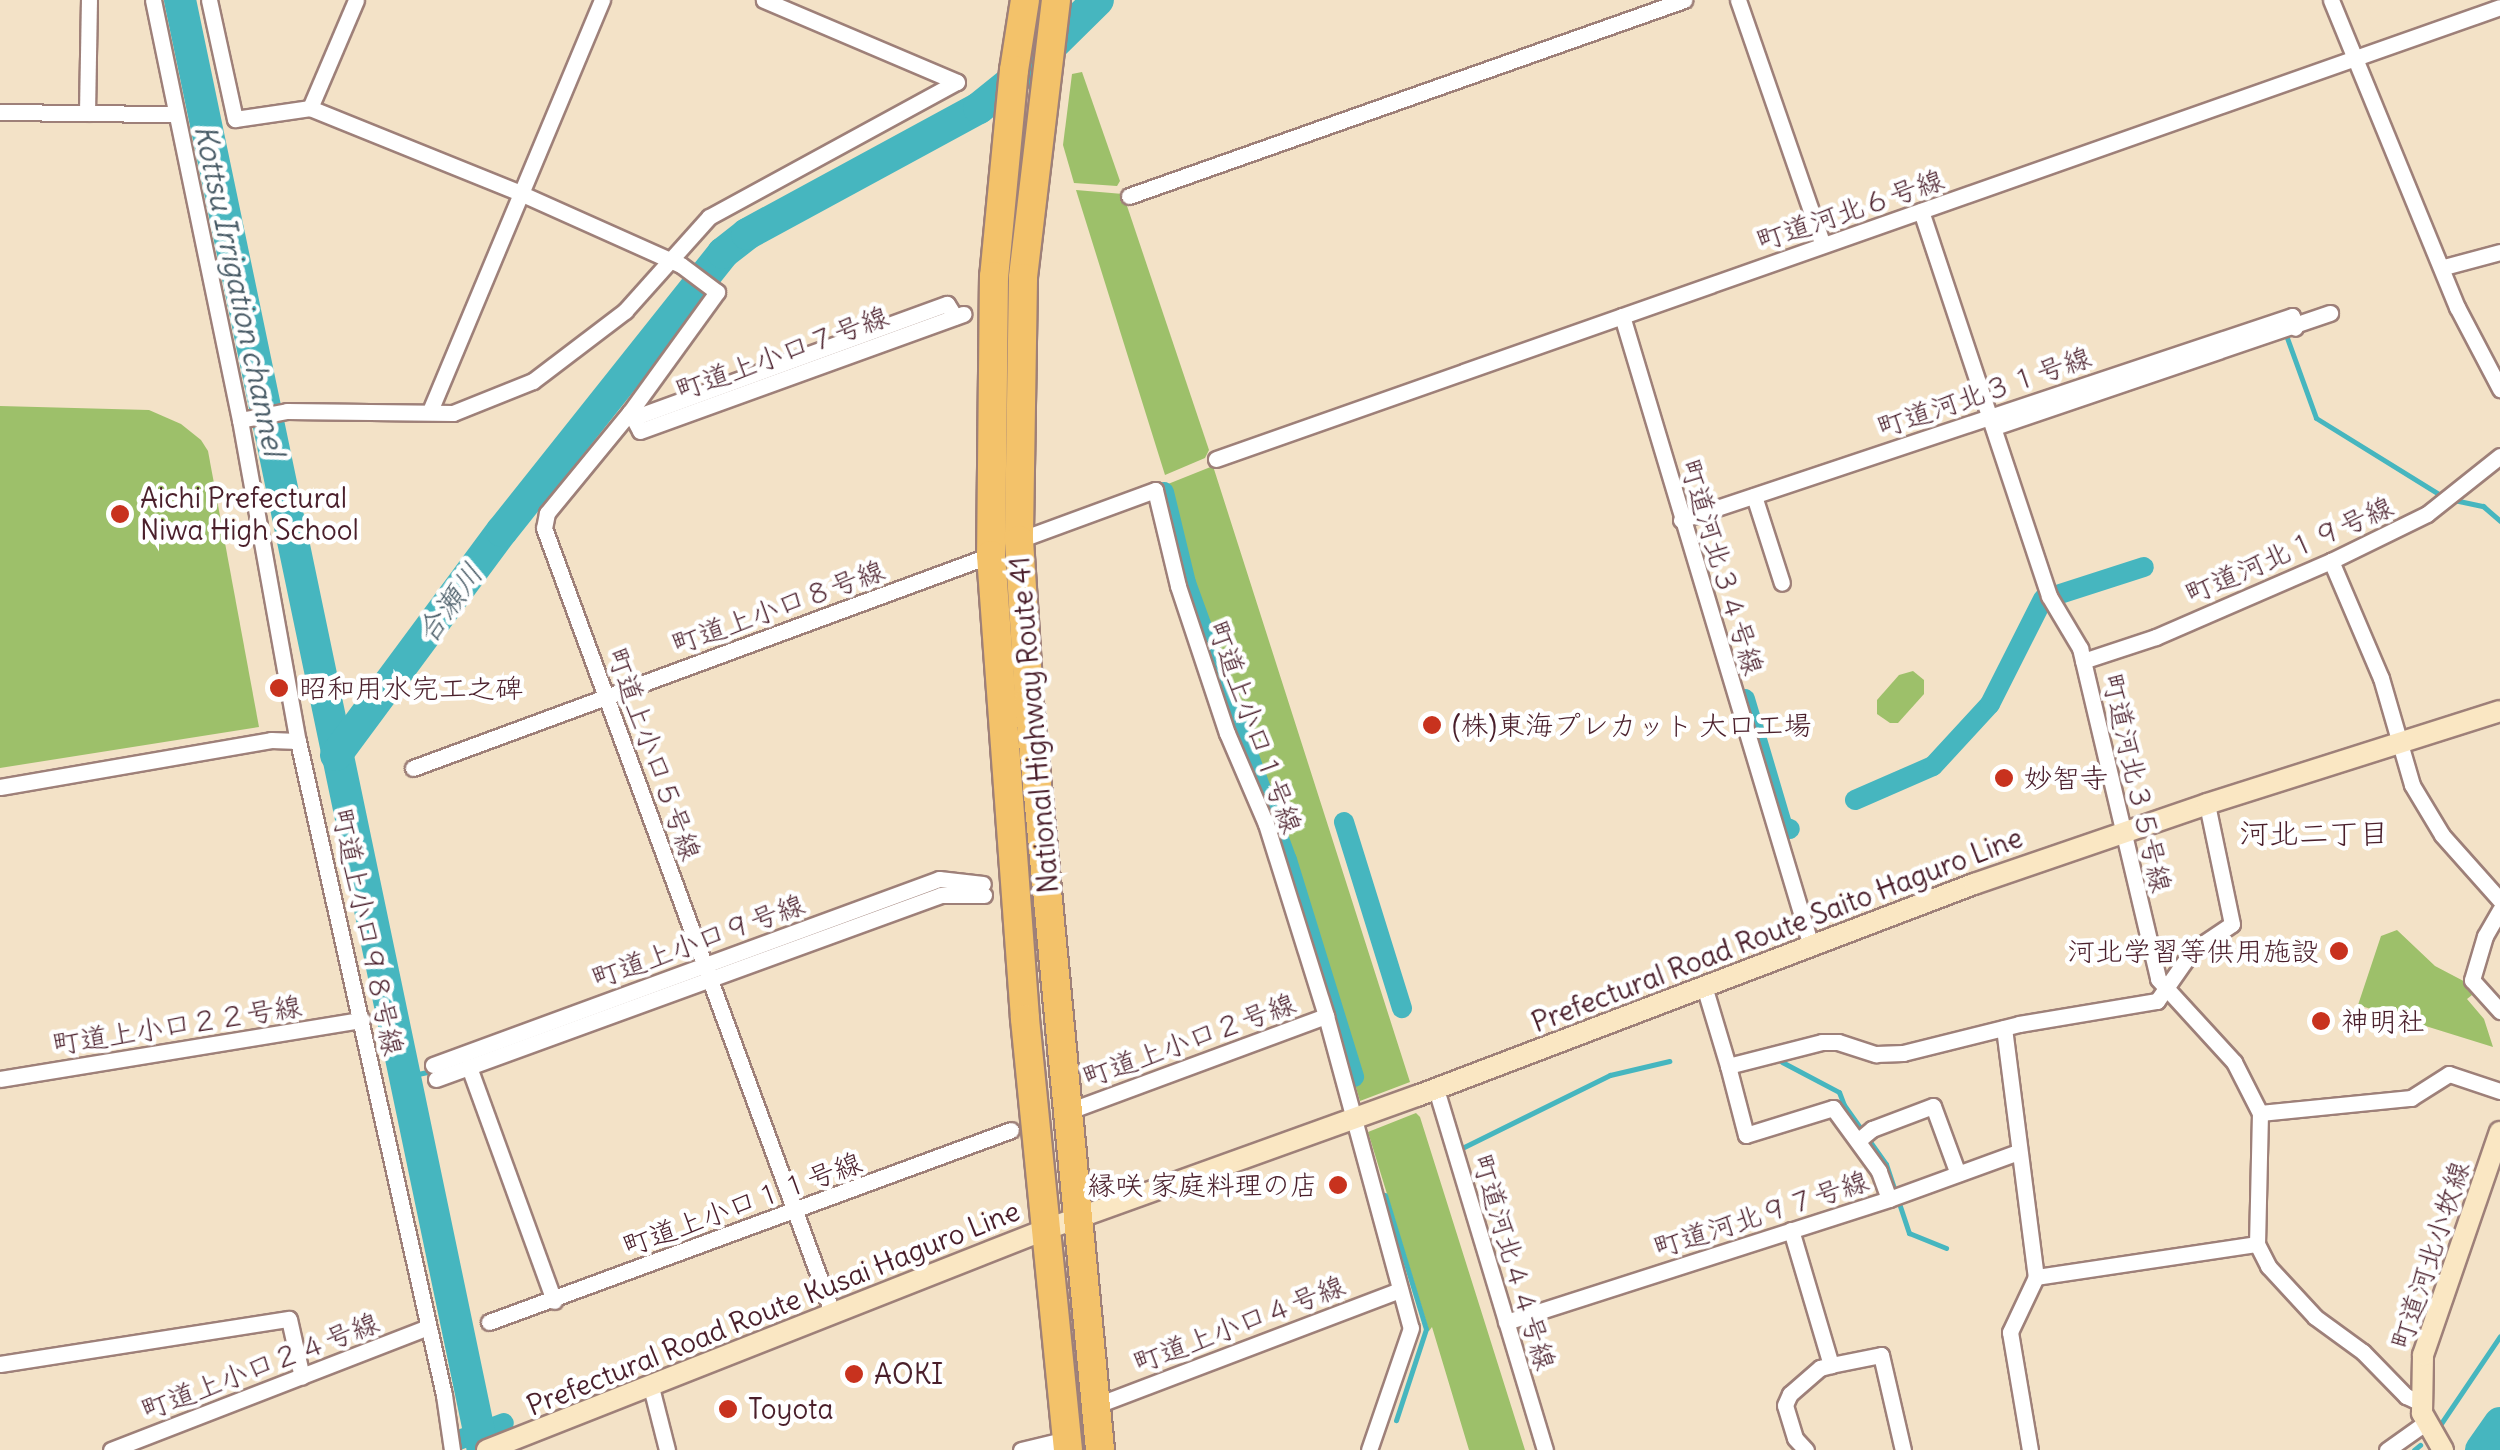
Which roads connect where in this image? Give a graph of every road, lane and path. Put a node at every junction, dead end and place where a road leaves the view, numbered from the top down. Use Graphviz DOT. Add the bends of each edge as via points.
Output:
graph roads {
  1 [pos="88,0"];
  2 [pos="154,0"];
  3 [pos="209,0"];
  4 [pos="356,0"];
  5 [pos="602,0"];
  6 [pos="764,0"];
  7 [pos="1026,0"];
  8 [pos="1056,0"];
  9 [pos="1684,0"];
  10 [pos="1738,0"];
  11 [pos="2331,0"];
  12 [pos="2500,7"];
  13 [pos="2352,59"];
  14 [pos="310,108"];
  15 [pos="0,112"];
  16 [pos="87,113"];
  17 [pos="176,114"];
  18 [pos="520,193"];
  19 [pos="1129,196"];
  20 [pos="1921,212"];
  21 [pos="1824,245"];
  22 [pos="2500,252"];
  23 [pos="678,264"];
  24 [pos="2444,267"];
  25 [pos="2330,312"];
  26 [pos="959,316"];
  27 [pos="1622,316"];
  28 [pos="2500,388"];
  29 [pos="430,410"];
  30 [pos="631,415"];
  31 [pos="243,421"];
  32 [pos="1992,422"];
  33 [pos="2500,456"];
  34 [pos="1216,460"];
  35 [pos="1754,496"];
  36 [pos="1682,520"];
  37 [pos="1018,540"];
  38 [pos="991,555"];
  39 [pos="2331,562"];
  40 [pos="1782,583"];
  41 [pos="2083,661"];
  42 [pos="607,696"];
  43 [pos="2500,711"];
  44 [pos="298,741"];
  45 [pos="2400,742"];
  46 [pos="413,768"];
  47 [pos="0,787"];
  48 [pos="2207,804"];
  49 [pos="2122,832"];
  50 [pos="983,890"];
  51 [pos="2500,900"];
  52 [pos="2500,910"];
  53 [pos="1811,946"];
  54 [pos="708,972"];
  55 [pos="1704,986"];
  56 [pos="2166,993"];
  57 [pos="2500,1011"];
  58 [pos="1326,1016"];
  59 [pos="362,1020"];
  60 [pos="2004,1028"];
  61 [pos="469,1066"];
  62 [pos="1728,1066"];
  63 [pos="0,1079"];
  64 [pos="1436,1089"];
  65 [pos="2500,1091"];
  66 [pos="1068,1111"];
  67 [pos="2260,1114"];
  68 [pos="1352,1120"];
  69 [pos="1012,1130"];
  70 [pos="2500,1132"];
  71 [pos="1860,1139"];
  72 [pos="2018,1152"];
  73 [pos="1958,1174"];
  74 [pos="1889,1199"];
  75 [pos="796,1211"];
  76 [pos="1080,1217"];
  77 [pos="1047,1229"];
  78 [pos="1792,1230"];
  79 [pos="2257,1244"];
  80 [pos="2036,1277"];
  81 [pos="1400,1290"];
  82 [pos="554,1300"];
  83 [pos="832,1312"];
  84 [pos="489,1322"];
  85 [pos="1506,1322"];
  86 [pos="426,1328"];
  87 [pos="0,1364"];
  88 [pos="1832,1364"];
  89 [pos="302,1377"];
  90 [pos="651,1387"];
  91 [pos="1097,1405"];
  92 [pos="2423,1413"];
  93 [pos="1068,1444"];
  94 [pos="2441,1447"];
  95 [pos="1802,1449"];
  96 [pos="111,1450"];
  97 [pos="452,1450"];
  98 [pos="487,1450"];
  99 [pos="667,1450"];
  100 [pos="1021,1450"];
  101 [pos="1100,1450"];
  102 [pos="1369,1450"];
  103 [pos="1546,1450"];
  104 [pos="1903,1450"];
  105 [pos="2030,1450"];
  106 [pos="2387,1450"];
  1 -- 16 [label="street"];
  2 -- 17 [label="street, 町道上小口９８号線"];
  3 -- 14 [label="street" via="236,119"];
  4 -- 14 [label="street"];
  5 -- 18 [label="street"];
  6 -- 23 [label="street" via="957,82 709,217"];
  7 -- 38 [label="highway, National Highway Route 41" via="994,276"];
  8 -- 37 [label="highway, National Highway Route 41" via="1022,278"];
  9 -- 19 [label="street"];
  10 -- 21 [label="street"];
  11 -- 13 [label="street"];
  12 -- 13 [label="street, 町道河北６号線"];
  13 -- 20 [label="street, 町道河北６号線"];
  13 -- 24 [label="street"];
  14 -- 18 [label="street, 町道上小口５号線"];
  15 -- 16 [label="street"];
  16 -- 17 [label="street"];
  17 -- 31 [label="street, 町道上小口９８号線"];
  18 -- 23 [label="street, 町道上小口５号線"];
  18 -- 29 [label="street"];
  20 -- 21 [label="street, 町道河北６号線"];
  20 -- 32 [label="street, 町道河北３５号線"];
  21 -- 27 [label="street, 町道河北６号線"];
  22 -- 24 [label="street"];
  23 -- 29 [label="street" via="532,382 453,413"];
  23 -- 30 [label="street, 町道上小口５号線" via="717,292"];
  24 -- 28 [label="street" via="2477,352"];
  25 -- 32 [label="street, 町道河北３１号線"];
  26 -- 30 [label="street" via="947,304"];
  27 -- 34 [label="street, 町道河北６号線"];
  27 -- 36 [label="street, 町道河北３４号線"];
  29 -- 31 [label="street" via="282,412"];
  30 -- 42 [label="street, 町道上小口５号線" via="544,524"];
  31 -- 44 [label="street, 町道上小口９８号線"];
  32 -- 35 [label="street, 町道河北３１号線"];
  32 -- 41 [label="street, 町道河北３５号線" via="2049,596"];
  33 -- 39 [label="street, 町道河北１９号線" via="2427,514"];
  35 -- 36 [label="street, 町道河北３１号線"];
  35 -- 40 [label="street"];
  36 -- 53 [label="street, 町道河北３４号線"];
  37 -- 58 [label="street, 町道上小口１号線" via="1155,490 1196,639 1266,824"];
  37 -- 66 [label="highway, National Highway Route 41"];
  38 -- 42 [label="street, 町道上小口８号線"];
  38 -- 77 [label="highway, National Highway Route 41"];
  39 -- 41 [label="street, 町道河北１９号線" via="2156,638"];
  39 -- 45 [label="street" via="2366,638"];
  41 -- 49 [label="street, 町道河北３５号線"];
  42 -- 46 [label="street, 町道上小口８号線"];
  42 -- 54 [label="street, 町道上小口５号線"];
  43 -- 45 [label="main road, Prefectural Road Route Saito Haguro Line"];
  44 -- 47 [label="street" via="271,740"];
  44 -- 59 [label="street, 町道上小口９８号線"];
  45 -- 48 [label="main road, Prefectural Road Route Saito Haguro Line"];
  45 -- 51 [label="street" via="2406,772 2442,835"];
  48 -- 49 [label="main road, Prefectural Road Route Saito Haguro Line"];
  48 -- 56 [label="street" via="2232,924 2192,951"];
  49 -- 53 [label="main road, Prefectural Road Route Saito Haguro Line"];
  49 -- 56 [label="street, 町道河北３５号線"];
  50 -- 54 [label="street" via="942,895"];
  52 -- 57 [label="street" via="2472,980"];
  53 -- 55 [label="main road, Prefectural Road Route Saito Haguro Line"];
  54 -- 61 [label="street"];
  54 -- 61 [label="street, 町道上小口９号線" via="435,1072"];
  54 -- 75 [label="street, 町道上小口５号線"];
  55 -- 62 [label="street"];
  55 -- 64 [label="main road, Prefectural Road Route Saito Haguro Line"];
  56 -- 60 [label="street" via="2111,1012"];
  56 -- 67 [label="street, 町道河北３５号線" via="2234,1062"];
  58 -- 66 [label="street, 町道上小口２号線"];
  58 -- 68 [label="street, 町道上小口１号線"];
  59 -- 63 [label="street, 町道上小口２２号線"];
  59 -- 86 [label="street, 町道上小口９８号線"];
  60 -- 62 [label="street" via="1903,1053 1822,1042"];
  60 -- 72 [label="street"];
  61 -- 82 [label="street"];
  62 -- 71 [label="street, 町道河北９７号線" via="1746,1135 1834,1108"];
  64 -- 68 [label="main road, Prefectural Road Route Saito Haguro Line"];
  64 -- 85 [label="street, 町道河北４４号線"];
  65 -- 67 [label="street" via="2449,1074 2410,1098"];
  66 -- 76 [label="highway, National Highway Route 41"];
  67 -- 79 [label="street, 町道河北３５号線"];
  68 -- 76 [label="main road, Prefectural Road Route Saito Haguro Line"];
  68 -- 81 [label="street, 町道上小口１号線"];
  69 -- 75 [label="street, 町道上小口１１号線"];
  70 -- 92 [label="main road, 町道河北小牧線" via="2424,1355"];
  71 -- 73 [label="street" via="1933,1106"];
  71 -- 74 [label="street, 町道河北９７号線"];
  72 -- 73 [label="street"];
  72 -- 80 [label="street"];
  73 -- 74 [label="street"];
  74 -- 78 [label="street, 町道河北９７号線"];
  75 -- 82 [label="street, 町道上小口１１号線"];
  75 -- 83 [label="street, 町道上小口５号線"];
  76 -- 77 [label="main road, Prefectural Road Route Kusai Haguro Line"];
  76 -- 91 [label="highway, National Highway Route 41"];
  77 -- 83 [label="main road, Prefectural Road Route Kusai Haguro Line"];
  77 -- 93 [label="highway, National Highway Route 41"];
  78 -- 85 [label="street, 町道河北９７号線"];
  78 -- 88 [label="street"];
  79 -- 80 [label="street"];
  79 -- 92 [label="street" via="2268,1266 2315,1317 2363,1352"];
  80 -- 105 [label="street" via="2010,1332"];
  81 -- 91 [label="street, 町道上小口４号線"];
  81 -- 102 [label="street, 町道上小口１号線" via="1411,1328"];
  82 -- 84 [label="street, 町道上小口１１号線"];
  83 -- 90 [label="main road, Prefectural Road Route Kusai Haguro Line"];
  85 -- 103 [label="street, 町道河北４４号線"];
  86 -- 89 [label="street, 町道上小口２４号線"];
  86 -- 97 [label="street, 町道上小口９８号線"];
  87 -- 89 [label="street" via="290,1319"];
  88 -- 95 [label="street" via="1790,1394 1785,1405"];
  88 -- 104 [label="street" via="1881,1355"];
  89 -- 96 [label="street, 町道上小口２４号線"];
  90 -- 98 [label="main road, Prefectural Road Route Kusai Haguro Line"];
  90 -- 99 [label="street"];
  91 -- 101 [label="highway, National Highway Route 41"];
  92 -- 94 [label="main road"];
  92 -- 106 [label="street"];
  93 -- 100 [label="street"];
}
